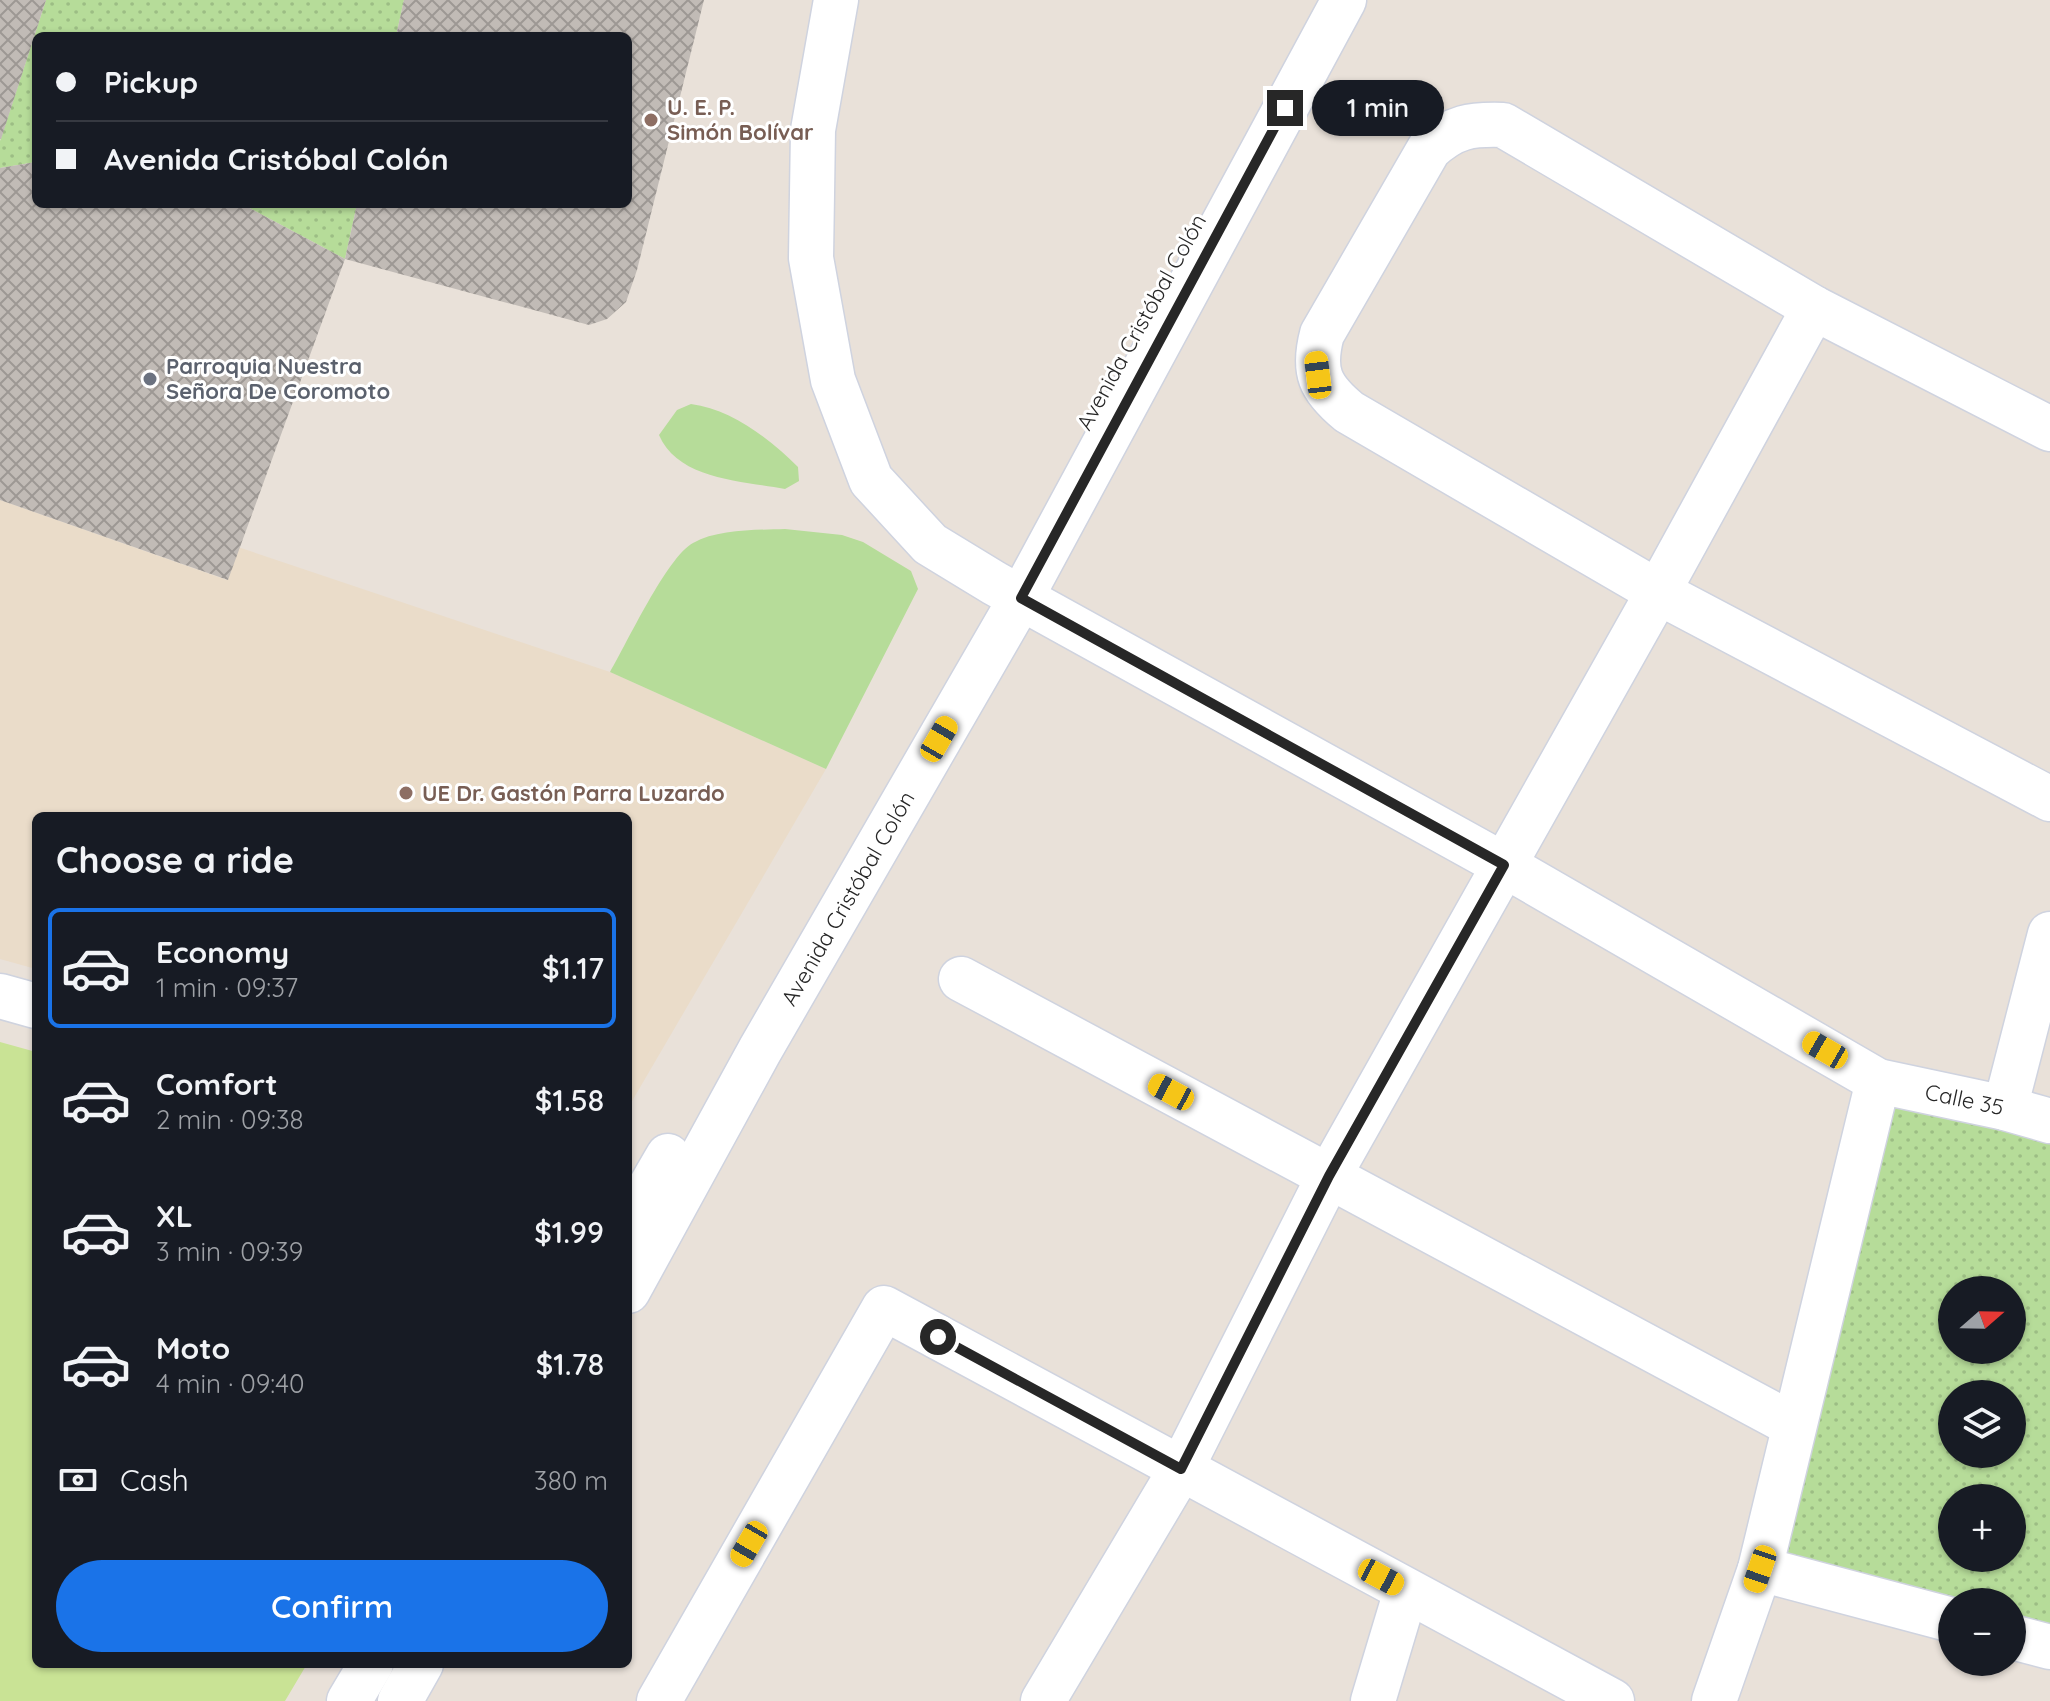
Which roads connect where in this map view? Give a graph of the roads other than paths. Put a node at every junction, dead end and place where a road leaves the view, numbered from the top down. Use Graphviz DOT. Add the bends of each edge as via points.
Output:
graph roads {
  1 [pos="836,0"];
  2 [pos="1317,0"];
  3 [pos="1344,0"];
  4 [pos="1814,308"];
  5 [pos="2050,429"];
  6 [pos="1008,590"];
  7 [pos="1658,592"];
  8 [pos="2050,799"];
  9 [pos="1504,865"];
  10 [pos="2050,934"];
  11 [pos="961,979"];
  12 [pos="0,996"];
  13 [pos="32,1005"];
  14 [pos="1878,1081"];
  15 [pos="2005,1108"];
  16 [pos="2050,1121"];
  17 [pos="1329,1176"];
  18 [pos="640,1180"];
  19 [pos="632,1210"];
  20 [pos="632,1284"];
  21 [pos="1793,1425"];
  22 [pos="1181,1469"];
  23 [pos="1760,1569"];
  24 [pos="1406,1591"];
  25 [pos="1938,1616"];
  26 [pos="2026,1641"];
  27 [pos="2050,1647"];
  28 [pos="369,1668"];
  29 [pos="419,1668"];
  30 [pos="349,1701"];
  31 [pos="400,1701"];
  32 [pos="659,1701"];
  33 [pos="1043,1701"];
  34 [pos="1373,1701"];
  35 [pos="1612,1701"];
  36 [pos="1714,1701"];
  1 -- 6 [label="street, Calle 35" via="813,130 811,258 833,380 871,480 930,544"];
  2 -- 6 [label="street, Avenida Cristóbal Colón" via="1028,528"];
  3 -- 6 [label="street, Avenida Cristóbal Colón"];
  4 -- 5 [label="street"];
  4 -- 7 [label="street"];
  4 -- 7 [label="street" via="1503,125 1474,124 1445,134 1429,149 1322,334 1318,375 1331,397 1349,412"];
  6 -- 9 [label="street, Calle 35"];
  6 -- 18 [label="street, Avenida Cristóbal Colón"];
  6 -- 20 [label="street, Avenida Cristóbal Colón"];
  7 -- 8 [label="street"];
  7 -- 9 [label="street"];
  9 -- 14 [label="street, Calle 35"];
  9 -- 17 [label="street"];
  10 -- 15 [label="street"];
  11 -- 17 [label="street"];
  12 -- 13 [label="street"];
  14 -- 15 [label="street, Calle 35"];
  14 -- 21 [label="street"];
  15 -- 16 [label="street, Calle 35"];
  17 -- 21 [label="street"];
  17 -- 22 [label="street"];
  18 -- 19 [label="street, Avenida Cristóbal Colón"];
  21 -- 23 [label="street"];
  22 -- 24 [label="street"];
  22 -- 32 [label="street" via="884,1308"];
  22 -- 33 [label="street"];
  23 -- 25 [label="street"];
  23 -- 36 [label="street"];
  24 -- 34 [label="street"];
  24 -- 35 [label="street"];
  26 -- 27 [label="street"];
  28 -- 30 [label="street"];
  29 -- 31 [label="street"];
}
